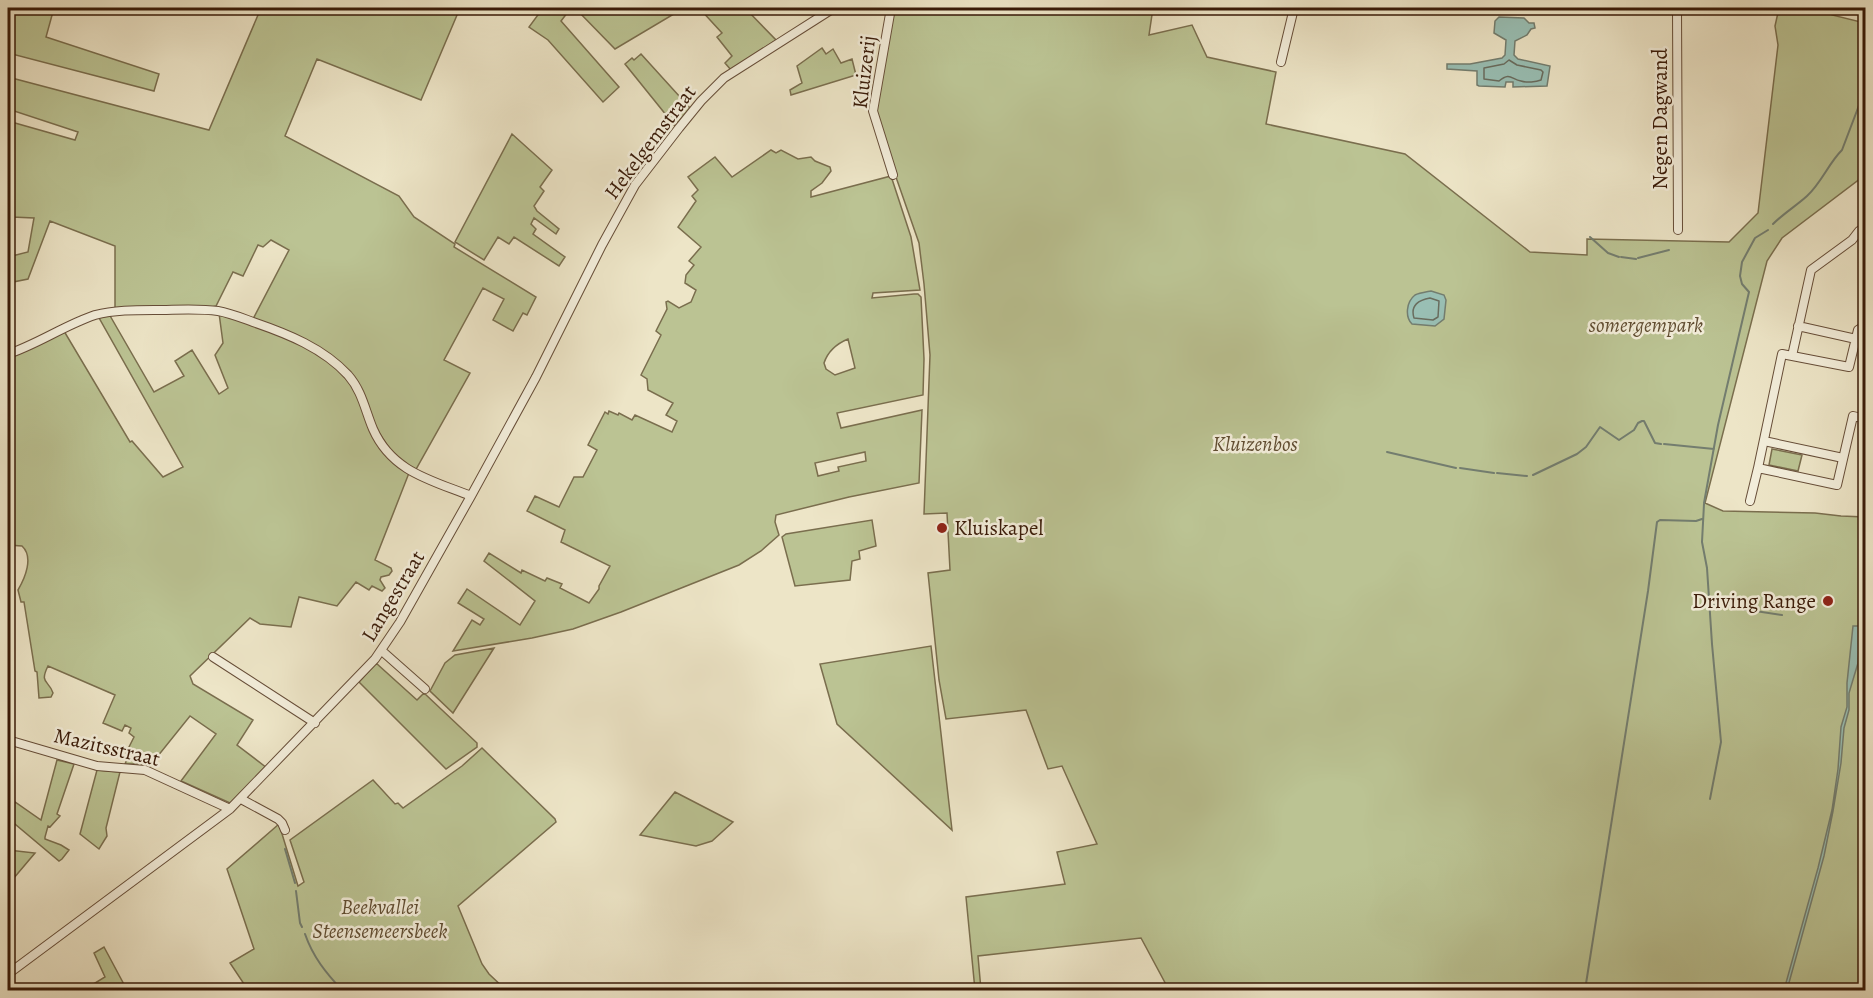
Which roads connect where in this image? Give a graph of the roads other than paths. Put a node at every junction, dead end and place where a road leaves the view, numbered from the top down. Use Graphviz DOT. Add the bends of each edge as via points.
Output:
graph roads {
  1 [pos="834,8"];
  2 [pos="891,8"];
  3 [pos="1294,8"];
  4 [pos="1677,8"];
  5 [pos="1281,62"];
  6 [pos="893,175"];
  7 [pos="1866,226"];
  8 [pos="1678,230"];
  9 [pos="1866,325"];
  10 [pos="1798,326"];
  11 [pos="1856,339"];
  12 [pos="8,354"];
  13 [pos="1792,356"];
  14 [pos="534,380"];
  15 [pos="1866,419"];
  16 [pos="1764,441"];
  17 [pos="1843,458"];
  18 [pos="1758,468"];
  19 [pos="471,496"];
  20 [pos="1750,501"];
  21 [pos="381,651"];
  22 [pos="213,657"];
  23 [pos="425,689"];
  24 [pos="315,723"];
  25 [pos="8,740"];
  26 [pos="241,799"];
  27 [pos="230,809"];
  28 [pos="285,830"];
  29 [pos="8,974"];
  1 -- 14 [label="street, Hekelgemstraat" via="724,78 679,128 623,205"];
  2 -- 6 [label="street, Kluizerij" via="873,111"];
  3 -- 5 [label="street"];
  4 -- 8 [label="street, Negen Dagwand"];
  7 -- 10 [label="street" via="1811,270"];
  9 -- 11 [label="street" via="1858,330"];
  10 -- 11 [label="street"];
  10 -- 13 [label="street"];
  11 -- 13 [label="street" via="1850,367"];
  12 -- 19 [label="street" via="106,313 174,310 234,315 295,338 331,360 356,386 374,430 395,460 410,471"];
  13 -- 16 [label="street" via="1782,354"];
  14 -- 19 [label="street, Langestraat"];
  15 -- 17 [label="street" via="1853,416"];
  16 -- 17 [label="street"];
  16 -- 18 [label="street"];
  17 -- 18 [label="street" via="1837,485"];
  18 -- 20 [label="street"];
  19 -- 21 [label="street, Langestraat"];
  21 -- 23 [label="street"];
  21 -- 24 [label="street, Langestraat"];
  22 -- 24 [label="street"];
  24 -- 26 [label="street, Langestraat"];
  25 -- 27 [label="street, Mazitsstraat" via="98,766 146,770"];
  26 -- 27 [label="street, Langestraat"];
  26 -- 28 [label="street" via="278,819"];
  27 -- 29 [label="street, Langestraat"];
}
